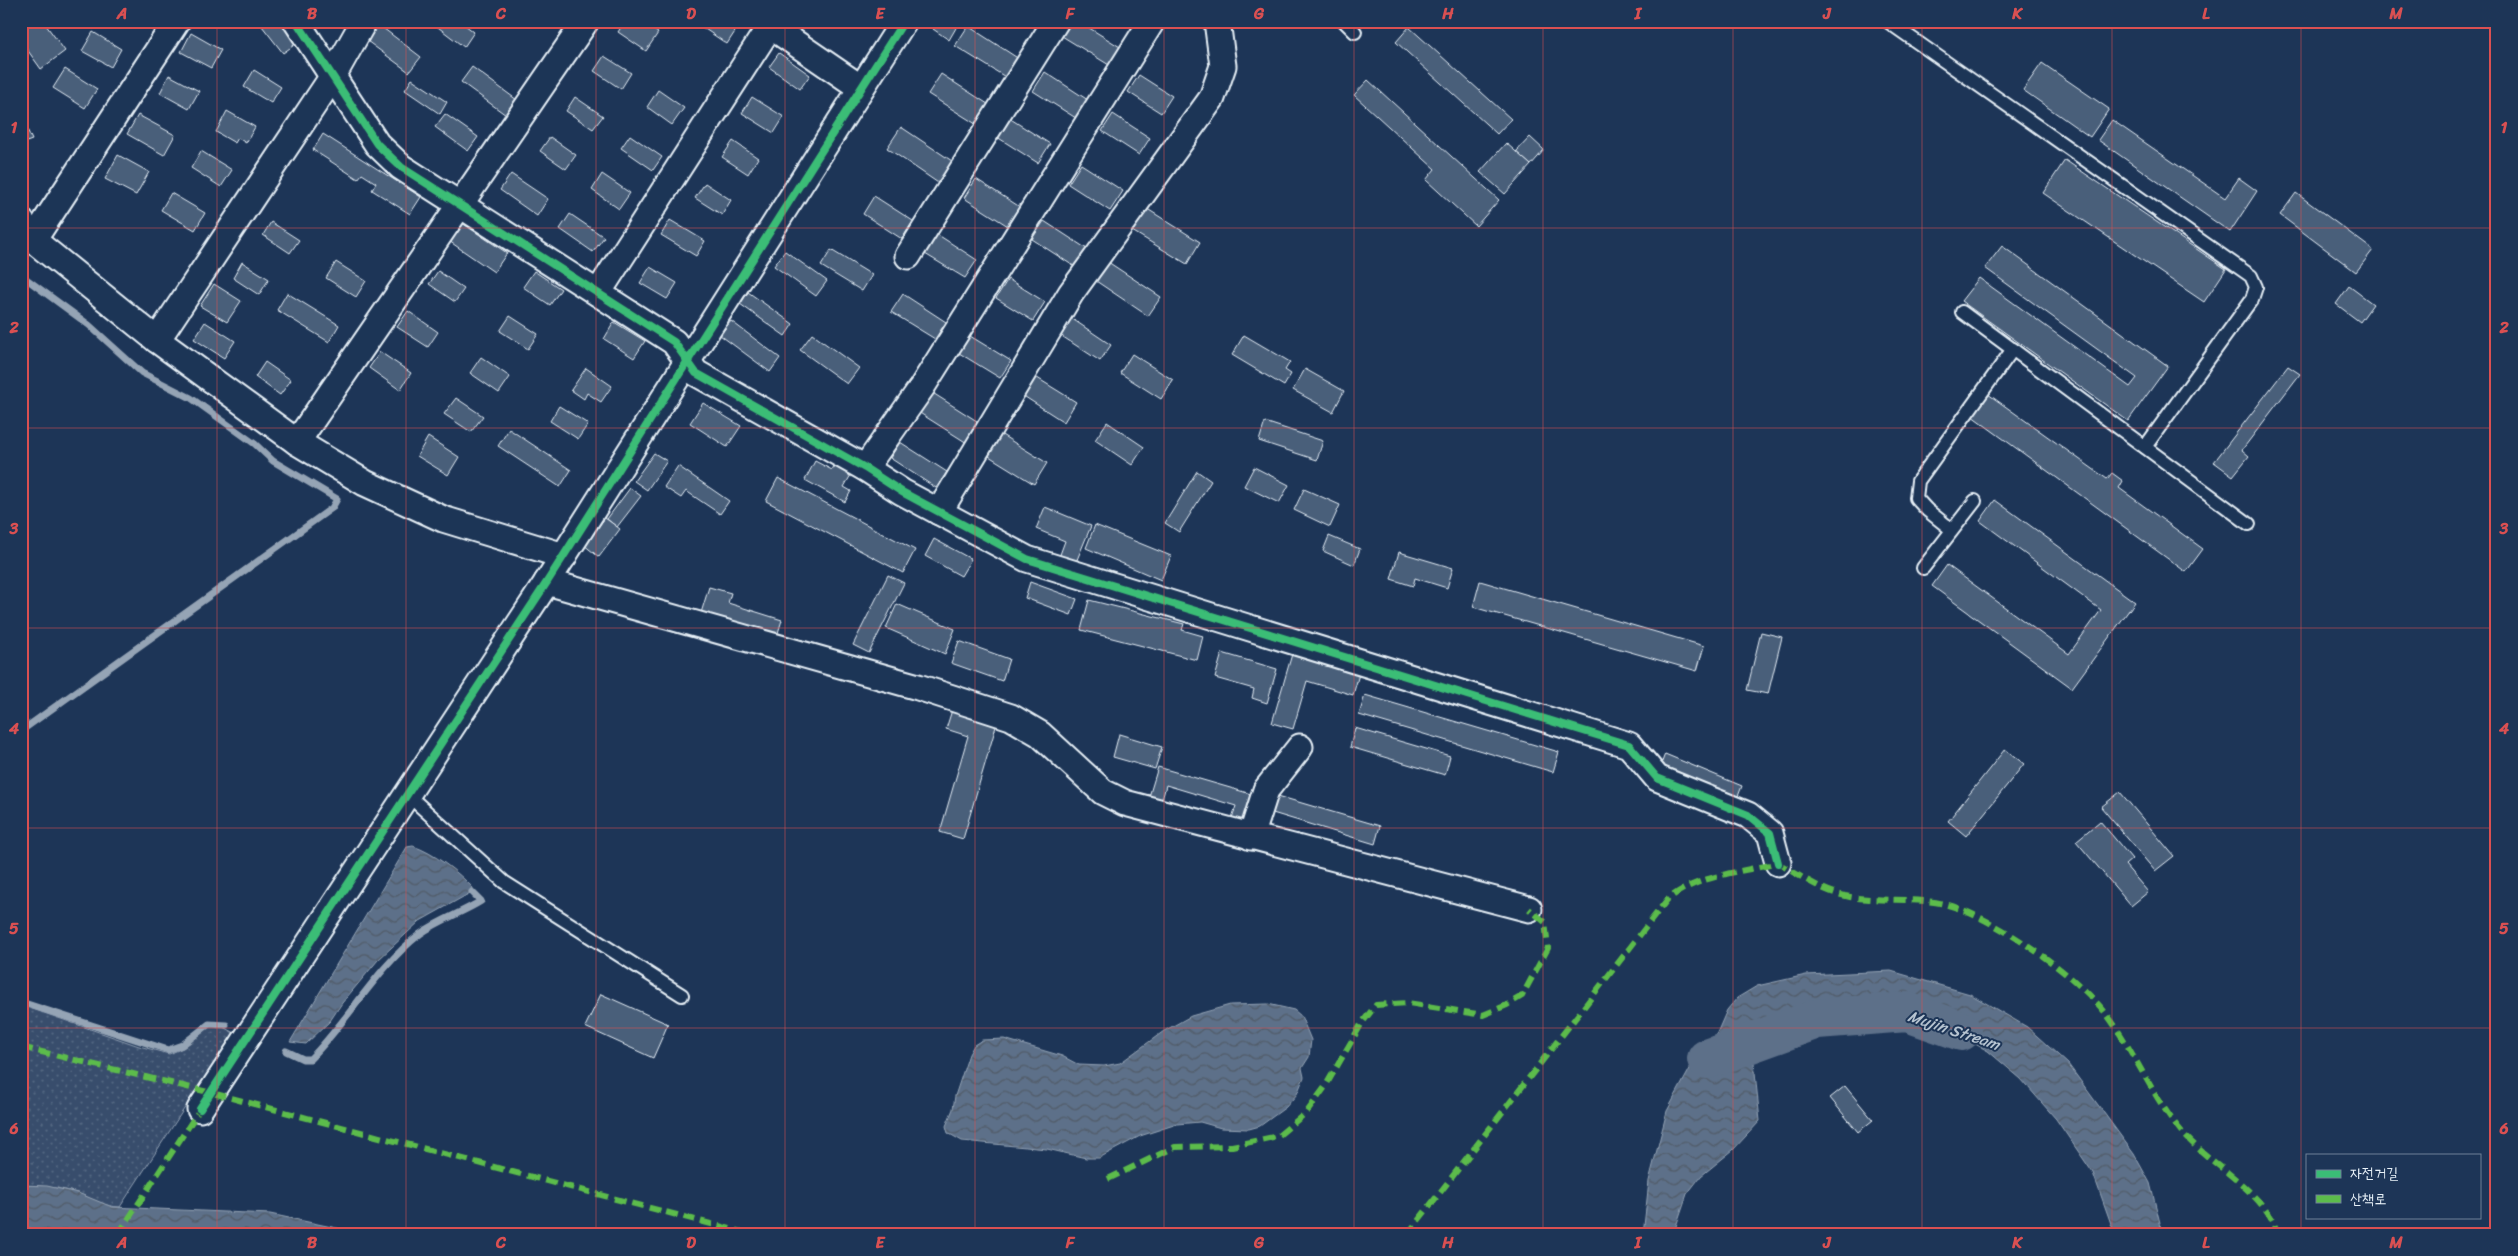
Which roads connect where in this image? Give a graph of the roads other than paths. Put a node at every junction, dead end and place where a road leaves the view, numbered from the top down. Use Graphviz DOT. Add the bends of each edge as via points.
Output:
graph roads {
  1 [pos="176,21"];
  2 [pos="296,21"];
  3 [pos="364,21"];
  4 [pos="586,21"];
  5 [pos="904,21"];
  6 [pos="1056,21"];
  7 [pos="1152,21"];
  8 [pos="1217,21"];
  9 [pos="1344,21"];
  10 [pos="1887,21"];
  11 [pos="766,23"];
  12 [pos="1355,32"];
  13 [pos="333,76"];
  14 [pos="861,88"];
  15 [pos="461,206"];
  16 [pos="28,230"];
  17 [pos="908,256"];
  18 [pos="598,293"];
  19 [pos="1962,312"];
  20 [pos="157,340"];
  21 [pos="2013,349"];
  22 [pos="687,360"];
  23 [pos="297,442"];
  24 [pos="2146,447"];
  25 [pos="865,468"];
  26 [pos="1975,501"];
  27 [pos="939,512"];
  28 [pos="2249,524"];
  29 [pos="1952,530"];
  30 [pos="564,556"];
  31 [pos="1923,568"];
  32 [pos="547,582"];
  33 [pos="1300,748"];
  34 [pos="408,795"];
  35 [pos="1251,837"];
  36 [pos="1778,863"];
  37 [pos="1529,909"];
  38 [pos="682,995"];
  39 [pos="200,1109"];
  1 -- 16 [label="street"];
  2 -- 13 [label="street"];
  3 -- 13 [label="street"];
  4 -- 15 [label="street"];
  5 -- 14 [label="street"];
  6 -- 17 [label="street"];
  7 -- 25 [label="street" via="922,386"];
  8 -- 27 [label="street" via="1223,66 1212,98 1071,293"];
  9 -- 12 [label="lane"];
  10 -- 24 [label="lane" via="2251,276 2256,287 2252,299"];
  11 -- 14 [label="street"];
  11 -- 18 [label="street"];
  13 -- 15 [label="street" via="388,157"];
  13 -- 20 [label="street"];
  14 -- 22 [label="street"];
  15 -- 18 [label="street"];
  15 -- 23 [label="street"];
  16 -- 20 [label="street"];
  18 -- 22 [label="street" via="674,342"];
  19 -- 21 [label="lane"];
  20 -- 23 [label="street"];
  21 -- 24 [label="lane"];
  21 -- 29 [label="lane" via="1918,481 1916,498"];
  22 -- 25 [label="street" via="696,374"];
  22 -- 30 [label="street"];
  23 -- 30 [label="street" via="365,483 443,519"];
  24 -- 28 [label="lane"];
  25 -- 27 [label="street"];
  26 -- 29 [label="lane"];
  27 -- 36 [label="street" via="1028,559 1628,745 1656,778 1748,815 1770,833"];
  29 -- 31 [label="lane"];
  30 -- 32 [label="street"];
  32 -- 34 [label="street"];
  32 -- 35 [label="street" via="1011,717 1040,734 1103,792 1125,804"];
  33 -- 35 [label="street" via="1266,790"];
  34 -- 38 [label="lane" via="504,882"];
  34 -- 39 [label="street"];
  35 -- 37 [label="street"];
}
